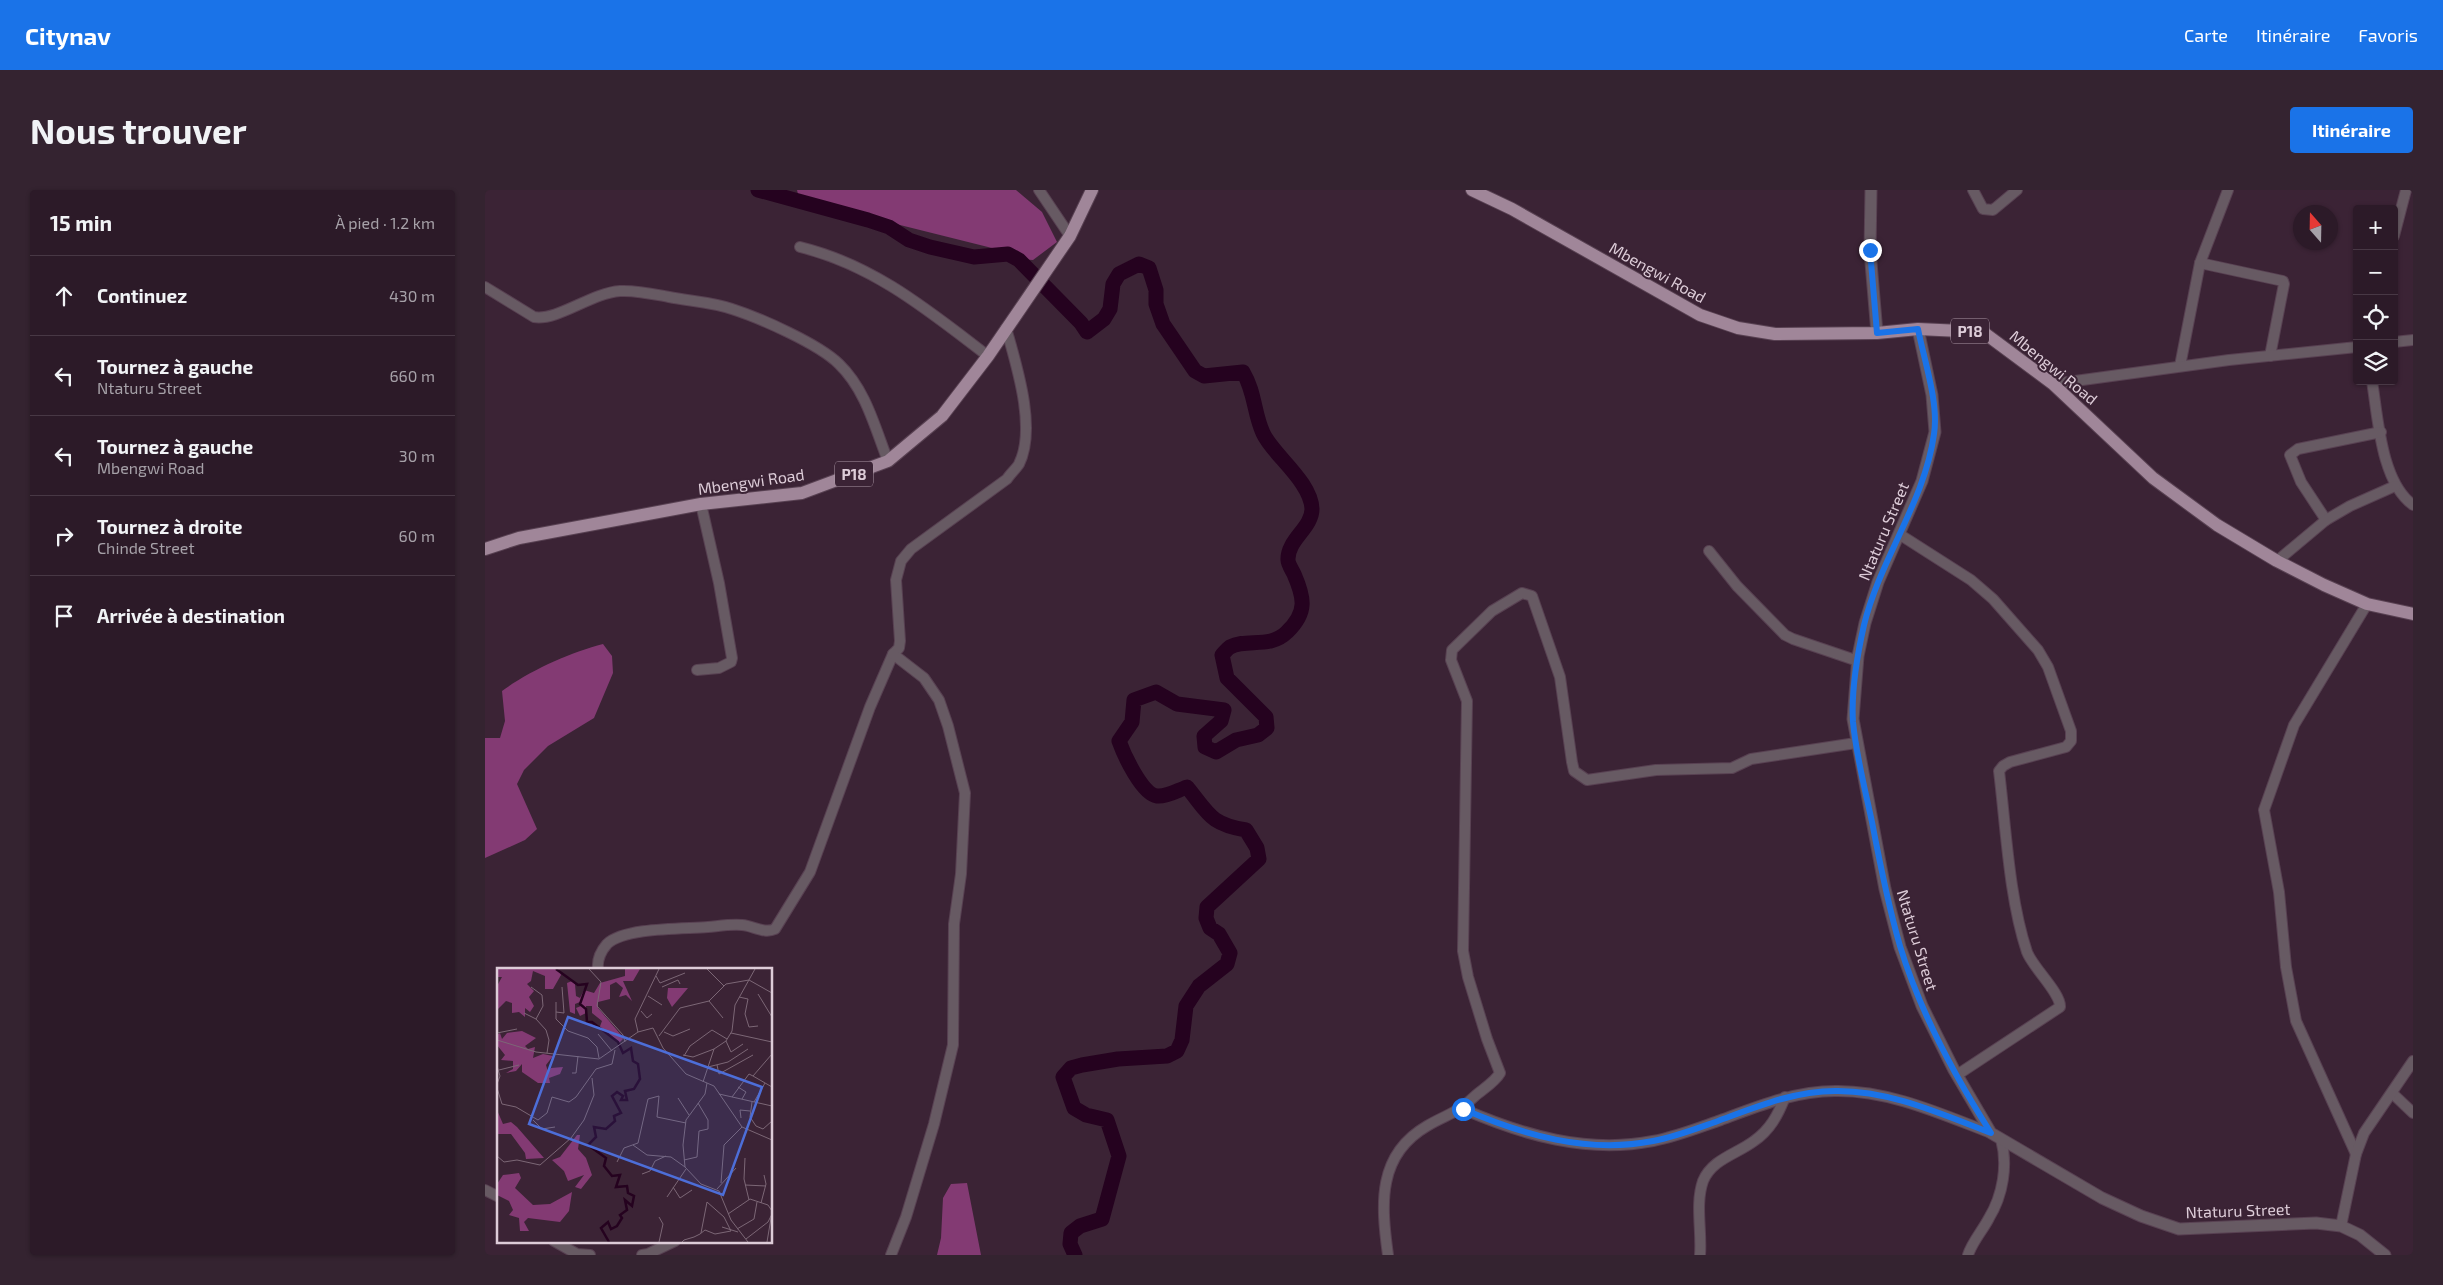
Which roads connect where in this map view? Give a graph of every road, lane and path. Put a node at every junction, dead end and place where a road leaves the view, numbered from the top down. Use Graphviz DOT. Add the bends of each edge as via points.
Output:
graph roads {
  1 [pos="1039,190"];
  2 [pos="1092,190"];
  3 [pos="1472,190"];
  4 [pos="1871,190"];
  5 [pos="1973,190"];
  6 [pos="2017,190"];
  7 [pos="2228,190"];
  8 [pos="2406,190"];
  9 [pos="2398,221"];
  10 [pos="1070,236"];
  11 [pos="800,247"];
  12 [pos="2200,263"];
  13 [pos="485,287"];
  14 [pos="1006,328"];
  15 [pos="1918,329"];
  16 [pos="1877,333"];
  17 [pos="2413,340"];
  18 [pos="2398,342"];
  19 [pos="2353,347"];
  20 [pos="988,356"];
  21 [pos="2270,356"];
  22 [pos="2179,366"];
  23 [pos="2053,384"];
  24 [pos="2373,385"];
  25 [pos="2381,432"];
  26 [pos="888,461"];
  27 [pos="2395,486"];
  28 [pos="701,504"];
  29 [pos="2413,505"];
  30 [pos="2326,520"];
  31 [pos="1899,534"];
  32 [pos="485,549"];
  33 [pos="1709,551"];
  34 [pos="2277,561"];
  35 [pos="2367,604"];
  36 [pos="2413,614"];
  37 [pos="893,654"];
  38 [pos="1858,660"];
  39 [pos="697,670"];
  40 [pos="1856,742"];
  41 [pos="598,968"];
  42 [pos="2413,1061"];
  43 [pos="1957,1075"];
  44 [pos="2392,1093"];
  45 [pos="1785,1097"];
  46 [pos="1463,1109"];
  47 [pos="2413,1113"];
  48 [pos="1996,1136"];
  49 [pos="2355,1154"];
  50 [pos="485,1189"];
  51 [pos="497,1197"];
  52 [pos="2341,1226"];
  53 [pos="556,1242"];
  54 [pos="673,1242"];
  55 [pos="590,1255"];
  56 [pos="642,1255"];
  57 [pos="891,1255"];
  58 [pos="1388,1255"];
  59 [pos="1700,1255"];
  60 [pos="1968,1255"];
  61 [pos="2385,1255"];
  1 -- 10 [label="street"];
  2 -- 10 [label="main road, Mbengwi Road / P18"];
  3 -- 16 [label="main road, Mbengwi Road / P18" via="1512,209 1700,315 1738,328 1775,334"];
  4 -- 16 [label="street" via="1870,250"];
  5 -- 6 [label="street" via="1983,208 1993,210"];
  7 -- 12 [label="street"];
  8 -- 9 [label="street"];
  10 -- 14 [label="main road, Mbengwi Road / P18"];
  11 -- 20 [label="street" via="854,264 894,286"];
  12 -- 21 [label="street" via="2283,281"];
  12 -- 22 [label="street"];
  13 -- 26 [label="street" via="534,317 552,315 605,293 635,291 731,308 789,333 839,363 856,384"];
  14 -- 20 [label="main road, Mbengwi Road / P18"];
  14 -- 37 [label="street" via="1024,403 1025,443 1019,464 1007,479 911,549 901,561 896,580 900,641"];
  15 -- 16 [label="main road, Mbengwi Road / P18"];
  15 -- 23 [label="main road, Mbengwi Road / P18" via="1983,332"];
  15 -- 31 [label="street, Ntaturu Street" via="1935,432 1922,481"];
  17 -- 18 [label="street"];
  19 -- 21 [label="street"];
  20 -- 26 [label="main road, Mbengwi Road / P18" via="942,416"];
  21 -- 22 [label="street"];
  22 -- 23 [label="street"];
  23 -- 34 [label="main road, Mbengwi Road / P18" via="2153,478 2217,525"];
  24 -- 25 [label="street"];
  25 -- 27 [label="street"];
  25 -- 30 [label="street" via="2298,449 2290,455 2301,482"];
  26 -- 28 [label="main road, Mbengwi Road / P18" via="802,494"];
  27 -- 29 [label="street"];
  27 -- 30 [label="street"];
  28 -- 32 [label="main road, Mbengwi Road / P18" via="519,538"];
  28 -- 39 [label="street" via="732,658 731,662 719,668"];
  30 -- 34 [label="street"];
  31 -- 38 [label="street, Ntaturu Street" via="1878,582"];
  31 -- 43 [label="street" via="1971,580 1993,599 2038,650 2048,667 2071,731 2071,741 2066,747 2010,762 1999,771 2013,888 2026,949 2034,966 2059,1000 2060,1007"];
  33 -- 38 [label="street" via="1737,586 1785,635"];
  34 -- 35 [label="main road, Mbengwi Road / P18"];
  35 -- 36 [label="main road, Mbengwi Road / P18"];
  35 -- 49 [label="street" via="2294,725 2264,810 2279,892 2286,968 2297,1021"];
  37 -- 41 [label="street" via="870,707 810,872 775,929 769,932 742,925 675,927 631,934 607,945 598,960"];
  37 -- 57 [label="street" via="924,678 939,700 965,793 961,874 954,924 953,1045 934,1124"];
  38 -- 40 [label="street, Ntaturu Street" via="1853,719"];
  40 -- 43 [label="street, Ntaturu Street" via="1900,947 1922,1006"];
  40 -- 46 [label="street" via="1751,758 1731,768 1656,770 1587,780 1574,771 1560,677 1534,598 1522,593 1492,611 1475,626 1451,654 1467,701 1463,951 1487,1039 1500,1073"];
  42 -- 44 [label="street"];
  43 -- 48 [label="street, Ntaturu Street"];
  44 -- 47 [label="street"];
  44 -- 49 [label="street" via="2364,1133"];
  45 -- 46 [label="street" via="1654,1141 1615,1145 1581,1144 1530,1134"];
  45 -- 48 [label="street" via="1835,1091 1881,1096 1912,1104"];
  45 -- 59 [label="street" via="1771,1126 1755,1141 1718,1162 1703,1182"];
  46 -- 58 [label="street" via="1406,1140 1394,1156 1384,1186"];
  48 -- 52 [label="street, Ntaturu Street" via="2103,1198 2179,1229"];
  48 -- 60 [label="street" via="2005,1164 1999,1192 1990,1217"];
  49 -- 52 [label="street"];
  50 -- 51 [label="street"];
  52 -- 61 [label="street, Ntaturu Street" via="2361,1235"];
  53 -- 55 [label="street" via="577,1254"];
  54 -- 56 [label="street"];
}
